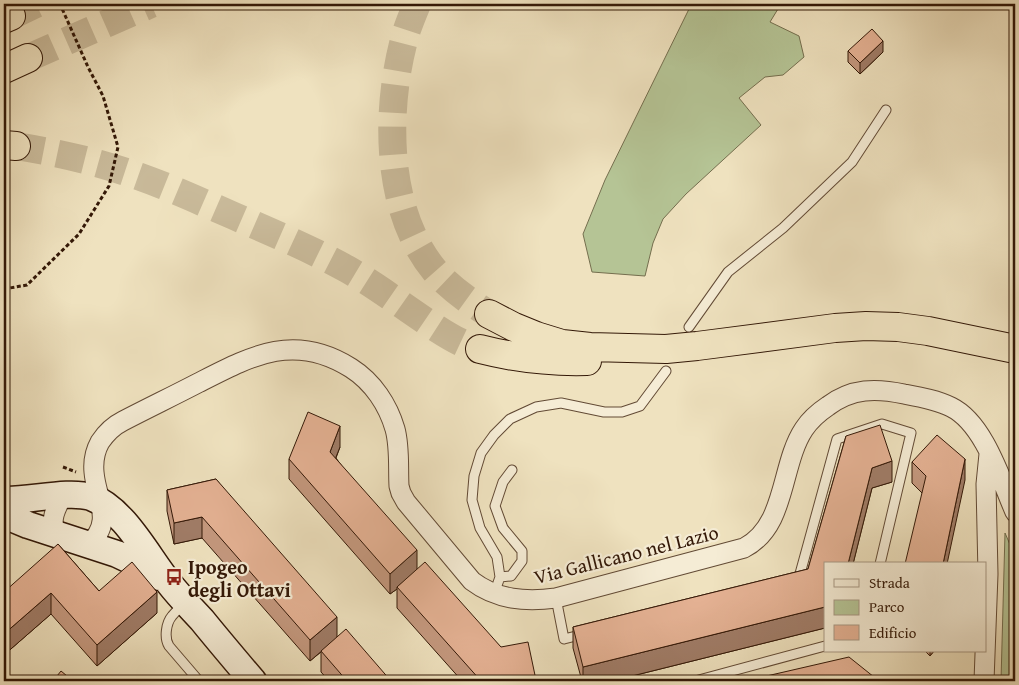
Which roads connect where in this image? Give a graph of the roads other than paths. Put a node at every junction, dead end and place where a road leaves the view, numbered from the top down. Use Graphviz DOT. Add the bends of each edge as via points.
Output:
graph roads {
  1 [pos="28,58"];
  2 [pos="4,70"];
  3 [pos="886,110"];
  4 [pos="489,314"];
  5 [pos="689,327"];
  6 [pos="480,349"];
  7 [pos="1015,349"];
  8 [pos="666,360"];
  9 [pos="989,452"];
  10 [pos="512,470"];
  11 [pos="63,495"];
  12 [pos="4,500"];
  13 [pos="102,503"];
  14 [pos="1015,512"];
  15 [pos="4,515"];
  16 [pos="56,535"];
  17 [pos="88,545"];
  18 [pos="880,562"];
  19 [pos="169,583"];
  20 [pos="788,584"];
  21 [pos="497,586"];
  22 [pos="556,598"];
  23 [pos="186,602"];
  24 [pos="986,628"];
  25 [pos="592,632"];
  26 [pos="824,646"];
  27 [pos="985,652"];
  28 [pos="200,681"];
  29 [pos="253,681"];
  30 [pos="695,681"];
  31 [pos="984,681"];
  1 -- 2 [label="highway"];
  3 -- 5 [label="lane" via="852,162 783,228 728,272"];
  4 -- 8 [label="highway" via="524,332 562,344"];
  6 -- 8 [label="highway" via="540,360 576,362 642,357"];
  7 -- 8 [label="highway" via="928,331 866,326 697,346"];
  8 -- 21 [label="lane" via="640,406 622,412 604,412 561,403 536,407 510,419 494,435 481,453 474,476 472,500 480,528 497,557"];
  9 -- 14 [label="street, Via Gallicano nel Lazio"];
  9 -- 22 [label="street, Via Gallicano nel Lazio" via="964,416 940,402 878,390 845,395 822,410 804,429 796,443 769,524 751,545"];
  9 -- 24 [label="street"];
  10 -- 21 [label="lane" via="503,482 495,506 503,528 522,551 522,561 511,576"];
  11 -- 12 [label="street"];
  11 -- 13 [label="street" via="87,496"];
  11 -- 16 [label="street" via="53,519"];
  13 -- 17 [label="street" via="100,528"];
  13 -- 19 [label="street" via="124,523"];
  13 -- 21 [label="street, Via Gallicano nel Lazio" via="94,473 94,458 104,436 117,424 260,354 285,350 319,353 356,371 378,394 396,430 399,486 403,498 472,581 478,586"];
  15 -- 16 [label="street"];
  16 -- 17 [label="street"];
  17 -- 19 [label="street" via="127,558"];
  18 -- 20 [label="lane" via="911,433 882,424 837,439 797,582"];
  19 -- 23 [label="street"];
  21 -- 22 [label="street, Via Gallicano nel Lazio" via="514,599"];
  22 -- 25 [label="lane" via="564,639"];
  23 -- 28 [label="lane" via="172,616 166,641"];
  23 -- 29 [label="street"];
  26 -- 30 [label="lane"];
  27 -- 31 [label="street"];
}
